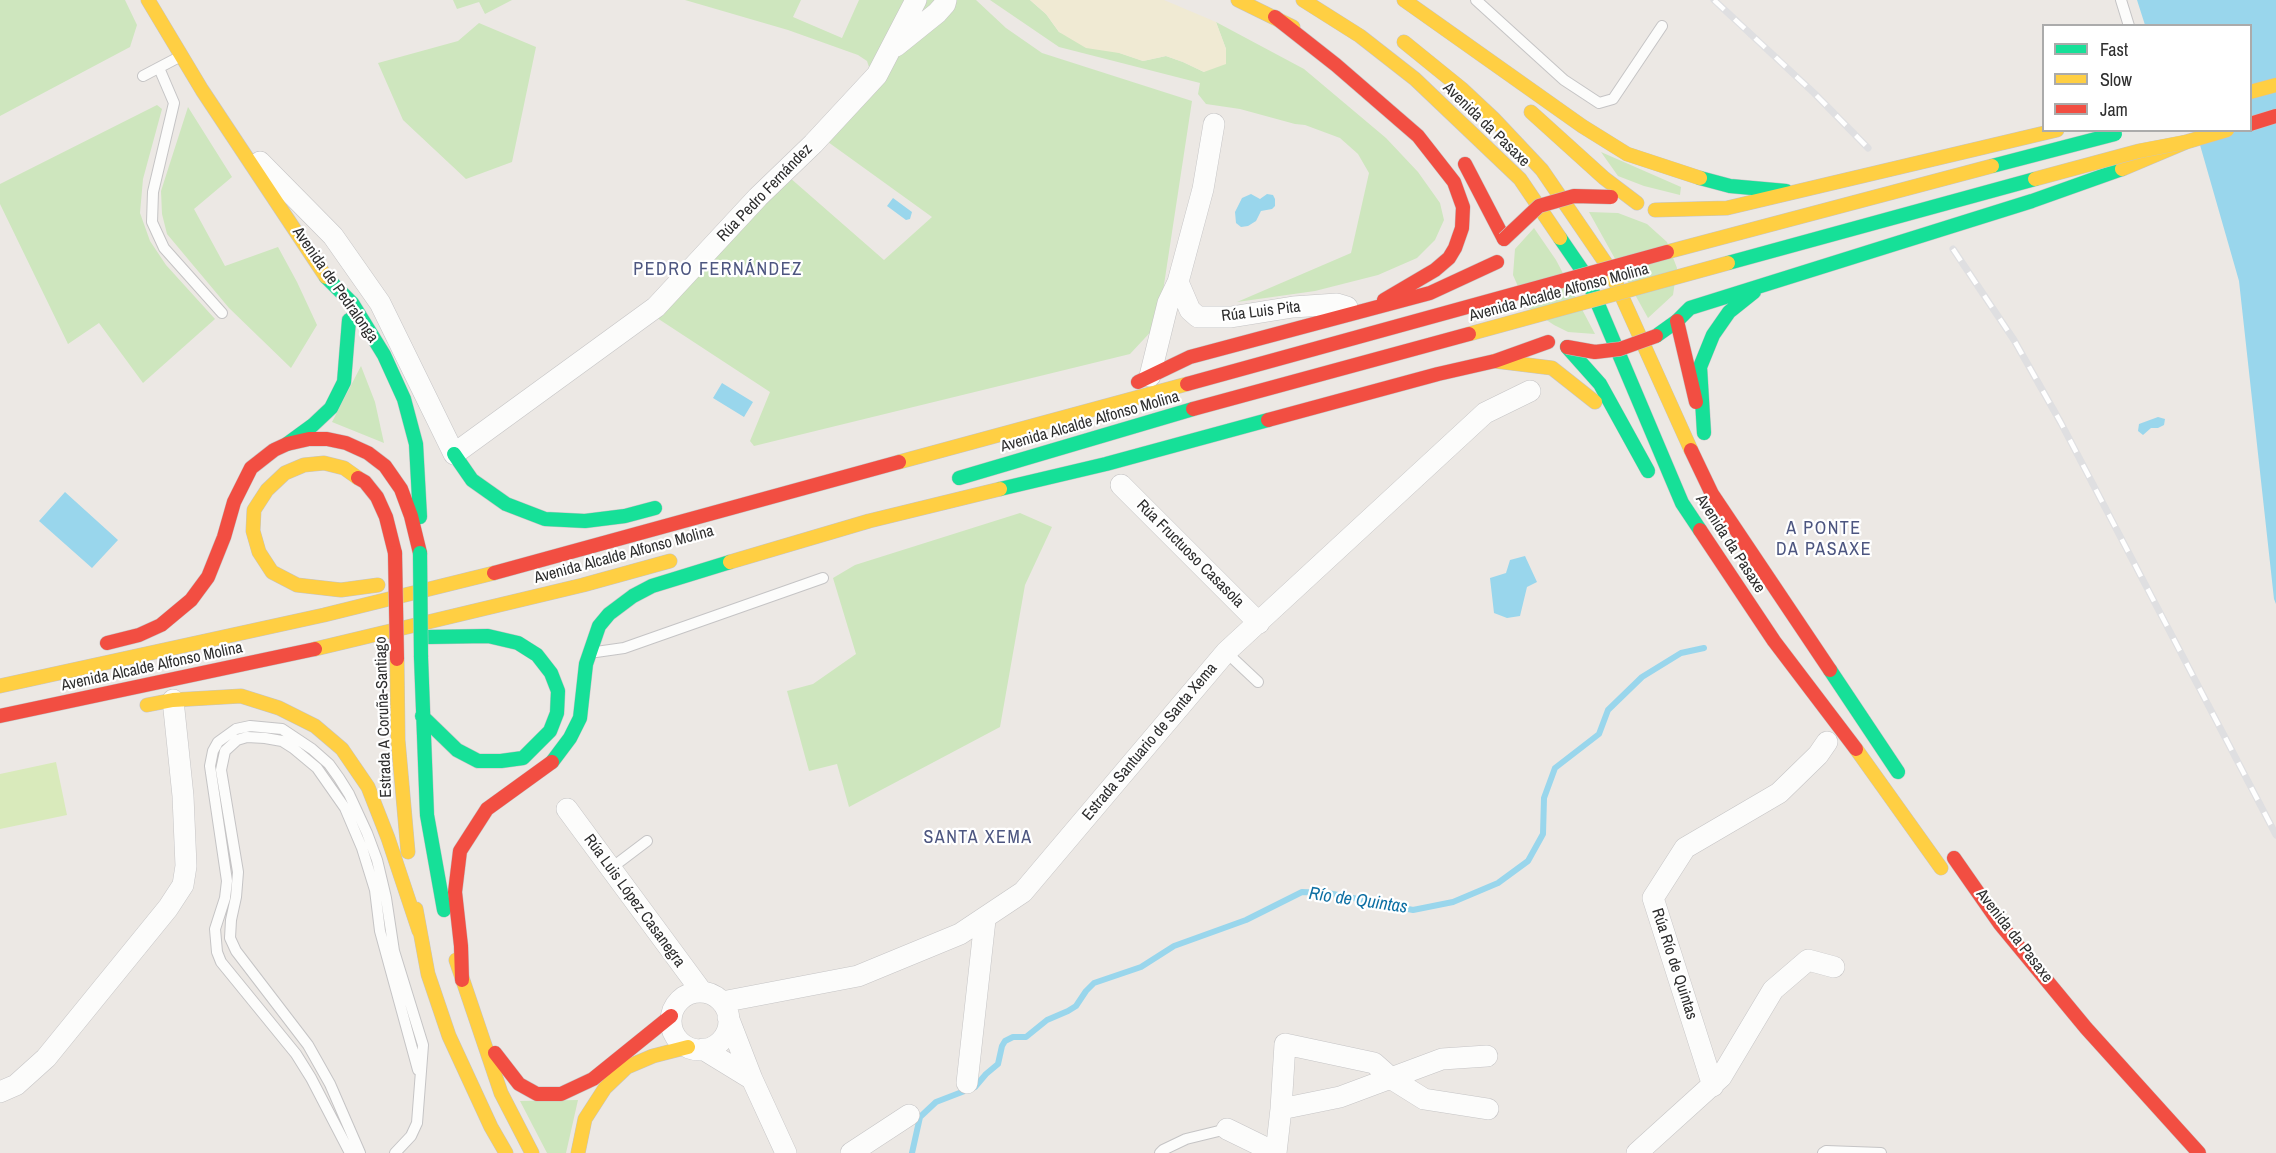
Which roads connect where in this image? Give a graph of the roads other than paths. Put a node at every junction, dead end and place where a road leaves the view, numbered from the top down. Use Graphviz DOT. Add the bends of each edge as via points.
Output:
graph roads {
  1 [pos="916,0"];
  2 [pos="946,0"];
  3 [pos="1238,0"];
  4 [pos="1303,0"];
  5 [pos="1404,0"];
  6 [pos="1476,0"];
  7 [pos="2121,0"];
  8 [pos="155,3"];
  9 [pos="1275,17"];
  10 [pos="2128,24"];
  11 [pos="1662,26"];
  12 [pos="1443,29"];
  13 [pos="1389,30"];
  14 [pos="891,50"];
  15 [pos="182,56"];
  16 [pos="1355,62"];
  17 [pos="159,68"];
  18 [pos="143,76"];
  19 [pos="1500,85"];
  20 [pos="2276,85"];
  21 [pos="2252,91"];
  22 [pos="1517,100"];
  23 [pos="2276,116"];
  24 [pos="2252,123"];
  25 [pos="1214,124"];
  26 [pos="2048,132"];
  27 [pos="2120,132"];
  28 [pos="2220,132"];
  29 [pos="232,134"];
  30 [pos="2186,142"];
  31 [pos="1459,152"];
  32 [pos="1797,191"];
  33 [pos="1636,203"];
  34 [pos="1655,210"];
  35 [pos="1669,224"];
  36 [pos="1682,238"];
  37 [pos="1504,239"];
  38 [pos="1499,272"];
  39 [pos="326,277"];
  40 [pos="1178,282"];
  41 [pos="1762,285"];
  42 [pos="1690,308"];
  43 [pos="1365,312"];
  44 [pos="222,313"];
  45 [pos="349,320"];
  46 [pos="1677,321"];
  47 [pos="1548,342"];
  48 [pos="363,347"];
  49 [pos="1567,347"];
  50 [pos="1495,361"];
  51 [pos="1150,376"];
  52 [pos="1127,382"];
  53 [pos="1530,391"];
  54 [pos="1063,417"];
  55 [pos="1274,418"];
  56 [pos="1009,432"];
  57 [pos="287,444"];
  58 [pos="913,444"];
  59 [pos="1636,448"];
  60 [pos="454,454"];
  61 [pos="398,460"];
  62 [pos="1652,479"];
  63 [pos="946,482"];
  64 [pos="1121,485"];
  65 [pos="401,489"];
  66 [pos="667,504"];
  67 [pos="879,504"];
  68 [pos="395,553"];
  69 [pos="420,554"];
  70 [pos="686,556"];
  71 [pos="543,561"];
  72 [pos="824,578"];
  73 [pos="1259,623"];
  74 [pos="1830,645"];
  75 [pos="91,646"];
  76 [pos="325,647"];
  77 [pos="1226,652"];
  78 [pos="588,653"];
  79 [pos="1258,682"];
  80 [pos="0,686"];
  81 [pos="1843,686"];
  82 [pos="173,700"];
  83 [pos="129,708"];
  84 [pos="0,716"];
  85 [pos="422,717"];
  86 [pos="1827,742"];
  87 [pos="1863,782"];
  88 [pos="1905,782"];
  89 [pos="567,809"];
  90 [pos="647,841"];
  91 [pos="1951,854"];
  92 [pos="610,869"];
  93 [pos="985,920"];
  94 [pos="419,931"];
  95 [pos="1834,968"];
  96 [pos="462,980"];
  97 [pos="702,992"];
  98 [pos="725,1010"];
  99 [pos="671,1016"];
  100 [pos="2066,1025"];
  101 [pos="449,1036"];
  102 [pos="483,1037"];
  103 [pos="2081,1043"];
  104 [pos="695,1048"];
  105 [pos="1487,1056"];
  106 [pos="752,1079"];
  107 [pos="1392,1079"];
  108 [pos="966,1083"];
  109 [pos="421,1084"];
  110 [pos="1713,1086"];
  111 [pos="0,1092"];
  112 [pos="1281,1109"];
  113 [pos="1488,1109"];
  114 [pos="909,1115"];
  115 [pos="1227,1129"];
  116 [pos="350,1153"];
  117 [pos="360,1153"];
  118 [pos="395,1153"];
  119 [pos="489,1153"];
  120 [pos="506,1153"];
  121 [pos="532,1153"];
  122 [pos="578,1153"];
  123 [pos="786,1153"];
  124 [pos="851,1153"];
  125 [pos="1160,1153"];
  126 [pos="1276,1153"];
  127 [pos="1637,1153"];
  128 [pos="1822,1153"];
  129 [pos="1881,1153"];
  130 [pos="2199,1153"];
  1 -- 14 [label="street, Rúa Pedro Fernández"];
  2 -- 14 [label="street, Rúa Pedro Fernández" via="937,13"];
  3 -- 9 [label="main road"];
  4 -- 87 [label="main road, Avenida da Pasaxe" via="1360,36 1415,79 1520,179 1586,276 1682,503 1774,641 1944,873"];
  5 -- 12 [label="main road"];
  6 -- 11 [label="lane" via="1564,80 1599,103 1613,99"];
  7 -- 10 [label="lane"];
  8 -- 15 [label="main road, Avenida de Pedralonga"];
  9 -- 16 [label="main road"];
  9 -- 43 [label="main road" via="1418,136 1454,182 1464,207 1462,228 1449,258"];
  12 -- 19 [label="main road"];
  12 -- 32 [label="main road" via="1627,154 1730,186"];
  13 -- 81 [label="main road, Avenida da Pasaxe" via="1462,89 1542,170 1609,268 1712,494"];
  14 -- 60 [label="street, Rúa Pedro Fernández" via="877,75 656,307"];
  15 -- 17 [label="lane"];
  15 -- 29 [label="main road, Avenida de Pedralonga"];
  17 -- 18 [label="lane"];
  17 -- 44 [label="lane" via="174,103 153,192 152,222 164,248"];
  20 -- 21 [label="main road"];
  22 -- 33 [label="main road"];
  23 -- 24 [label="main road"];
  25 -- 40 [label="street" via="1203,189"];
  26 -- 32 [label="main road"];
  27 -- 54 [label="main road, Avenida Alcalde Alfonso Molina, bridge" via="1785,219"];
  28 -- 30 [label="main road"];
  29 -- 39 [label="main road, Avenida de Pedralonga"];
  29 -- 60 [label="street, Avenida de Pedralonga" via="333,236 380,303"];
  30 -- 41 [label="main road, bridge" via="2137,164 2032,201"];
  30 -- 63 [label="main road, Avenida Alcalde Alfonso Molina, bridge" via="2117,157 1193,409"];
  31 -- 37 [label="main road"];
  32 -- 34 [label="main road" via="1727,208"];
  33 -- 34 [label="main road"];
  33 -- 37 [label="main road, bridge" via="1611,197 1574,196 1539,206"];
  34 -- 35 [label="main road"];
  36 -- 42 [label="main road" via="1691,260"];
  37 -- 38 [label="main road"];
  38 -- 43 [label="main road"];
  38 -- 47 [label="main road" via="1508,301 1531,330"];
  39 -- 45 [label="main road"];
  39 -- 69 [label="main road, Avenida de Pedralonga" via="352,303 384,355 404,399 416,444"];
  40 -- 43 [label="street, Rúa Luis Pita" via="1190,310 1198,317 1231,317 1337,304"];
  40 -- 51 [label="street" via="1168,303"];
  41 -- 42 [label="main road"];
  41 -- 46 [label="main road" via="1729,312 1713,335 1700,367 1706,438"];
  42 -- 46 [label="main road"];
  43 -- 51 [label="main road" via="1190,357"];
  45 -- 48 [label="main road"];
  45 -- 57 [label="main road" via="344,382 331,408"];
  46 -- 49 [label="main road, bridge" via="1656,336 1612,350 1595,352"];
  47 -- 49 [label="main road"];
  47 -- 50 [label="main road"];
  49 -- 59 [label="main road" via="1600,384"];
  50 -- 55 [label="main road"];
  50 -- 59 [label="main road" via="1552,368 1588,395"];
  51 -- 52 [label="main road"];
  51 -- 54 [label="main road"];
  53 -- 73 [label="street, Estrada Santuario de Santa Xema" via="1485,413"];
  54 -- 56 [label="main road, Avenida Alcalde Alfonso Molina"];
  55 -- 67 [label="main road"];
  55 -- 78 [label="main road" via="1106,464 868,521 674,578 633,596 609,614 599,626"];
  56 -- 58 [label="main road"];
  56 -- 71 [label="main road, Avenida Alcalde Alfonso Molina"];
  57 -- 65 [label="main road" via="309,439 346,443 386,465"];
  57 -- 75 [label="main road" via="251,468 234,502 208,577 191,600 161,625 139,635"];
  59 -- 62 [label="main road"];
  60 -- 66 [label="main road" via="472,480 506,504 545,519 585,521 625,516"];
  61 -- 65 [label="main road, Estrada A Coruña-Santiago"];
  64 -- 73 [label="street, Rúa Fructuoso Casasola"];
  65 -- 68 [label="main road, Estrada A Coruña-Santiago"];
  65 -- 69 [label="main road"];
  68 -- 71 [label="main road" via="377,497 365,482 344,468 324,463 304,465 285,473 254,510 253,531 259,552 272,572 297,585 341,590"];
  68 -- 94 [label="main road, Estrada A Coruña-Santiago, bridge" via="398,740"];
  69 -- 85 [label="main road, bridge"];
  70 -- 76 [label="main road, Avenida Alcalde Alfonso Molina"];
  71 -- 80 [label="main road, Avenida Alcalde Alfonso Molina" via="324,615"];
  72 -- 78 [label="lane" via="624,648"];
  73 -- 77 [label="street, Estrada Santuario de Santa Xema"];
  74 -- 81 [label="main road"];
  76 -- 84 [label="main road, Avenida Alcalde Alfonso Molina"];
  76 -- 85 [label="main road" via="454,635 488,636 518,643 537,655 558,691 557,713 550,731 523,758 478,761 457,750"];
  77 -- 79 [label="lane"];
  77 -- 93 [label="street, Estrada Santuario de Santa Xema" via="1023,892"];
  78 -- 96 [label="main road" via="580,718 570,738 550,763 487,809 460,851 455,892"];
  81 -- 88 [label="main road, Avenida da Pasaxe"];
  82 -- 83 [label="main road"];
  82 -- 94 [label="main road" via="240,696 279,708 315,726 342,749 368,787"];
  82 -- 111 [label="street" via="183,796 183,885 46,1058 16,1085"];
  85 -- 96 [label="main road" via="436,873"];
  86 -- 110 [label="street, Rúa Río de Quintas" via="1779,793 1685,848 1653,898"];
  89 -- 92 [label="street, Rúa Luis López Casanegra"];
  90 -- 92 [label="lane"];
  91 -- 130 [label="main road, Avenida da Pasaxe" via="2000,924 2086,1028"];
  92 -- 97 [label="street, Rúa Luis López Casanegra"];
  93 -- 98 [label="street, Estrada Santuario de Santa Xema" via="858,976"];
  93 -- 108 [label="street"];
  94 -- 101 [label="main road, Estrada A Coruña-Santiago" via="428,974"];
  95 -- 110 [label="street" via="1808,960 1773,990"];
  96 -- 102 [label="main road"];
  97 -- 98 [label="street, Rúa Luis López Casanegra"];
  97 -- 99 [label="street" via="685,996"];
  98 -- 104 [label="street" via="725,1035 712,1047"];
  98 -- 106 [label="street"];
  99 -- 102 [label="main road" via="593,1079 561,1094 537,1094 519,1084"];
  99 -- 104 [label="street" via="674,1034 680,1042"];
  100 -- 103 [label="main road"];
  101 -- 119 [label="street" via="465,1088 485,1128"];
  101 -- 120 [label="main road, Estrada A Coruña-Santiago"];
  102 -- 121 [label="main road" via="501,1093"];
  104 -- 106 [label="street"];
  104 -- 122 [label="main road" via="653,1056 627,1067 605,1088 585,1119"];
  105 -- 107 [label="street" via="1443,1059"];
  106 -- 123 [label="street"];
  107 -- 112 [label="street" via="1340,1098"];
  107 -- 112 [label="street" via="1374,1063 1285,1044"];
  107 -- 113 [label="street" via="1424,1099"];
  109 -- 116 [label="lane" via="423,1045 394,951 377,860 349,794 329,764 296,736 267,726 236,729 218,742 210,766 227,881 215,929 217,952 296,1054"];
  109 -- 117 [label="lane" via="380,931 375,890 345,808 317,768 282,741 247,737 237,740 225,752 221,770 238,872 230,938 308,1045"];
  109 -- 118 [label="lane" via="417,1123"];
  110 -- 127 [label="street"];
  112 -- 126 [label="street"];
  114 -- 124 [label="street"];
  115 -- 125 [label="lane" via="1186,1139"];
  115 -- 126 [label="street"];
  128 -- 129 [label="lane"];
}
